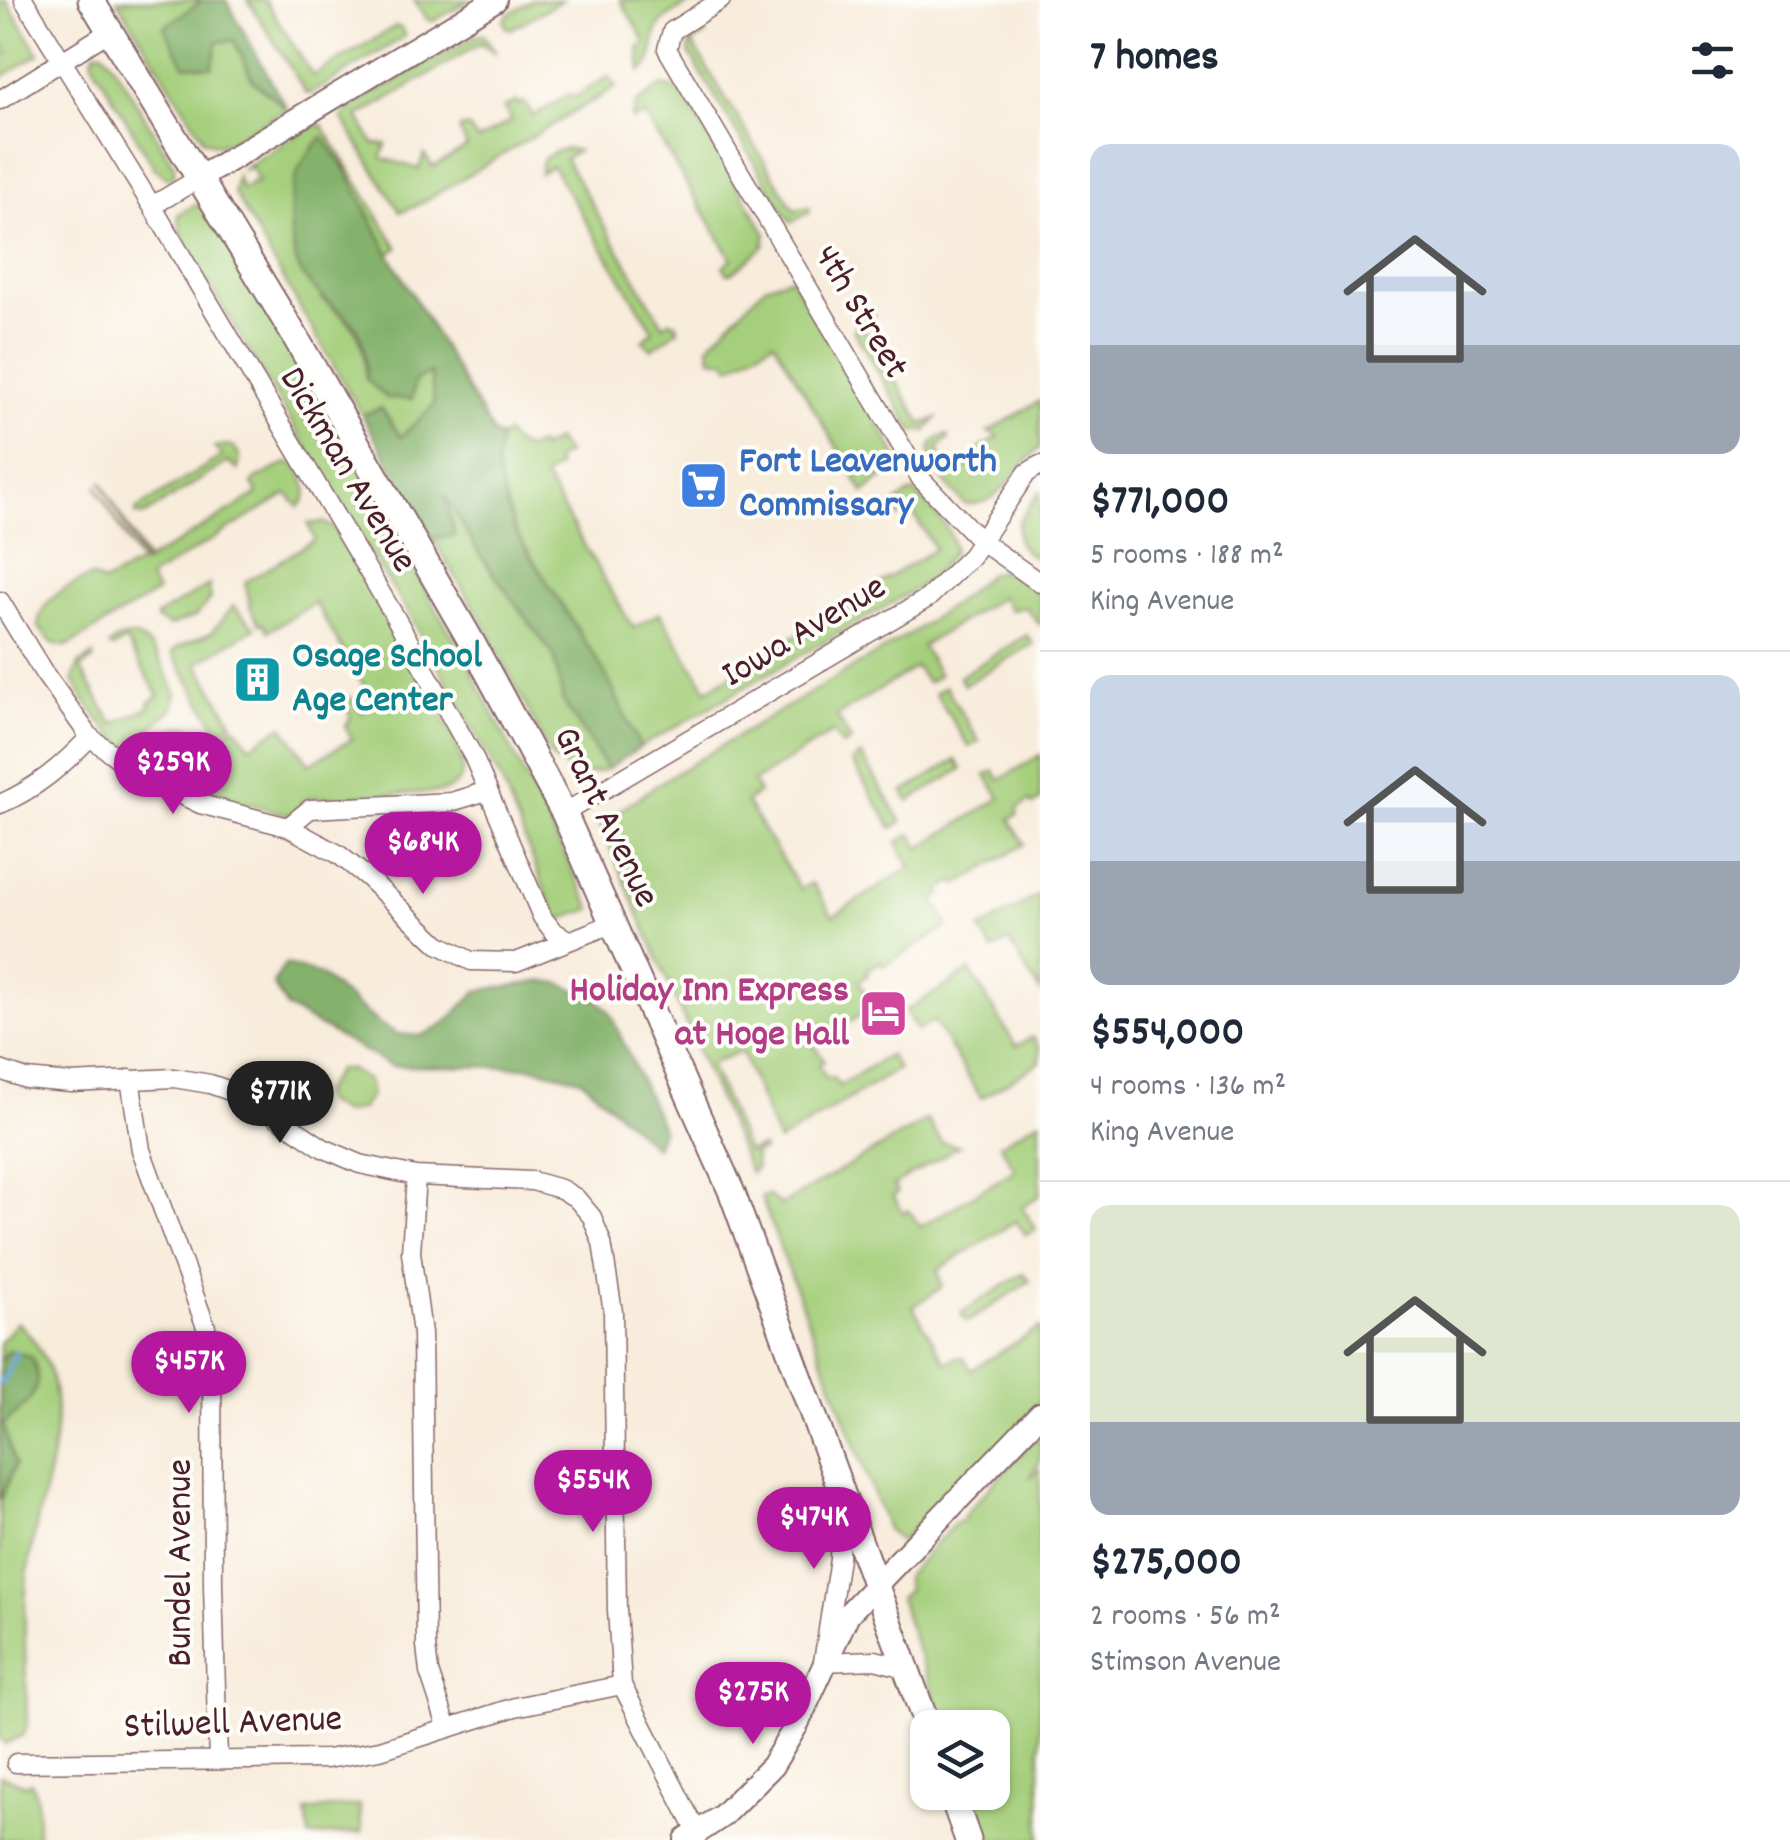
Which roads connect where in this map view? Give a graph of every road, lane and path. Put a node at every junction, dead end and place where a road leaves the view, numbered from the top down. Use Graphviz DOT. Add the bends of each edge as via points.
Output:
graph roads {
  1 [pos="24,0"];
  2 [pos="91,0"];
  3 [pos="495,0"];
  4 [pos="721,0"];
  5 [pos="110,31"];
  6 [pos="62,62"];
  7 [pos="0,100"];
  8 [pos="201,177"];
  9 [pos="152,206"];
  10 [pos="1040,464"];
  11 [pos="981,541"];
  12 [pos="1040,583"];
  13 [pos="0,601"];
  14 [pos="90,737"];
  15 [pos="487,791"];
  16 [pos="0,804"];
  17 [pos="564,814"];
  18 [pos="288,827"];
  19 [pos="614,924"];
  20 [pos="568,940"];
  21 [pos="0,1070"];
  22 [pos="130,1079"];
  23 [pos="416,1176"];
  24 [pos="1040,1414"];
  25 [pos="841,1487"];
  26 [pos="876,1585"];
  27 [pos="823,1662"];
  28 [pos="906,1668"];
  29 [pos="622,1685"];
  30 [pos="921,1710"];
  31 [pos="447,1726"];
  32 [pos="218,1760"];
  33 [pos="16,1763"];
  34 [pos="957,1810"];
  35 [pos="692,1837"];
  36 [pos="968,1840"];
  1 -- 6 [label="street, Dickman Avenue"];
  2 -- 5 [label="main road, Grant Avenue"];
  3 -- 8 [label="street"];
  4 -- 11 [label="street, 4th Street" via="683,22 668,49 920,480"];
  5 -- 6 [label="street"];
  5 -- 8 [label="main road, Grant Avenue"];
  6 -- 7 [label="street"];
  6 -- 9 [label="street, Dickman Avenue"];
  8 -- 9 [label="street"];
  8 -- 17 [label="main road, Grant Avenue"];
  9 -- 15 [label="street, Dickman Avenue" via="394,615"];
  10 -- 11 [label="street, Iowa Avenue"];
  11 -- 12 [label="street, 4th Street"];
  11 -- 17 [label="street, Iowa Avenue" via="928,598"];
  13 -- 14 [label="street"];
  14 -- 16 [label="street" via="58,770"];
  14 -- 18 [label="street" via="140,775 200,804"];
  15 -- 18 [label="street" via="451,802 310,808"];
  15 -- 20 [label="street, Dickman Avenue" via="542,917"];
  17 -- 19 [label="main road, Grant Avenue"];
  18 -- 20 [label="street" via="338,854 438,944 472,962 516,962"];
  19 -- 20 [label="street"];
  19 -- 25 [label="main road, Grant Avenue" via="728,1182"];
  21 -- 22 [label="street" via="26,1079"];
  22 -- 23 [label="street" via="210,1084 246,1097 323,1148"];
  22 -- 32 [label="street, Bundel Avenue" via="141,1150 212,1354"];
  23 -- 29 [label="street" via="532,1181 576,1198 592,1216 608,1270 614,1326"];
  23 -- 31 [label="street" via="411,1252 423,1372 426,1646"];
  24 -- 26 [label="street"];
  25 -- 26 [label="main road, Grant Avenue"];
  25 -- 27 [label="street" via="839,1558"];
  26 -- 27 [label="street" via="848,1614"];
  26 -- 28 [label="main road, Grant Avenue"];
  27 -- 28 [label="street" via="875,1660"];
  27 -- 35 [label="street" via="772,1766"];
  28 -- 30 [label="main road, Grant Avenue"];
  29 -- 31 [label="street, Stilwell Avenue"];
  29 -- 35 [label="street"];
  31 -- 32 [label="street, Stilwell Avenue" via="359,1755"];
  32 -- 33 [label="street, Stilwell Avenue"];
  34 -- 36 [label="main road"];
}
